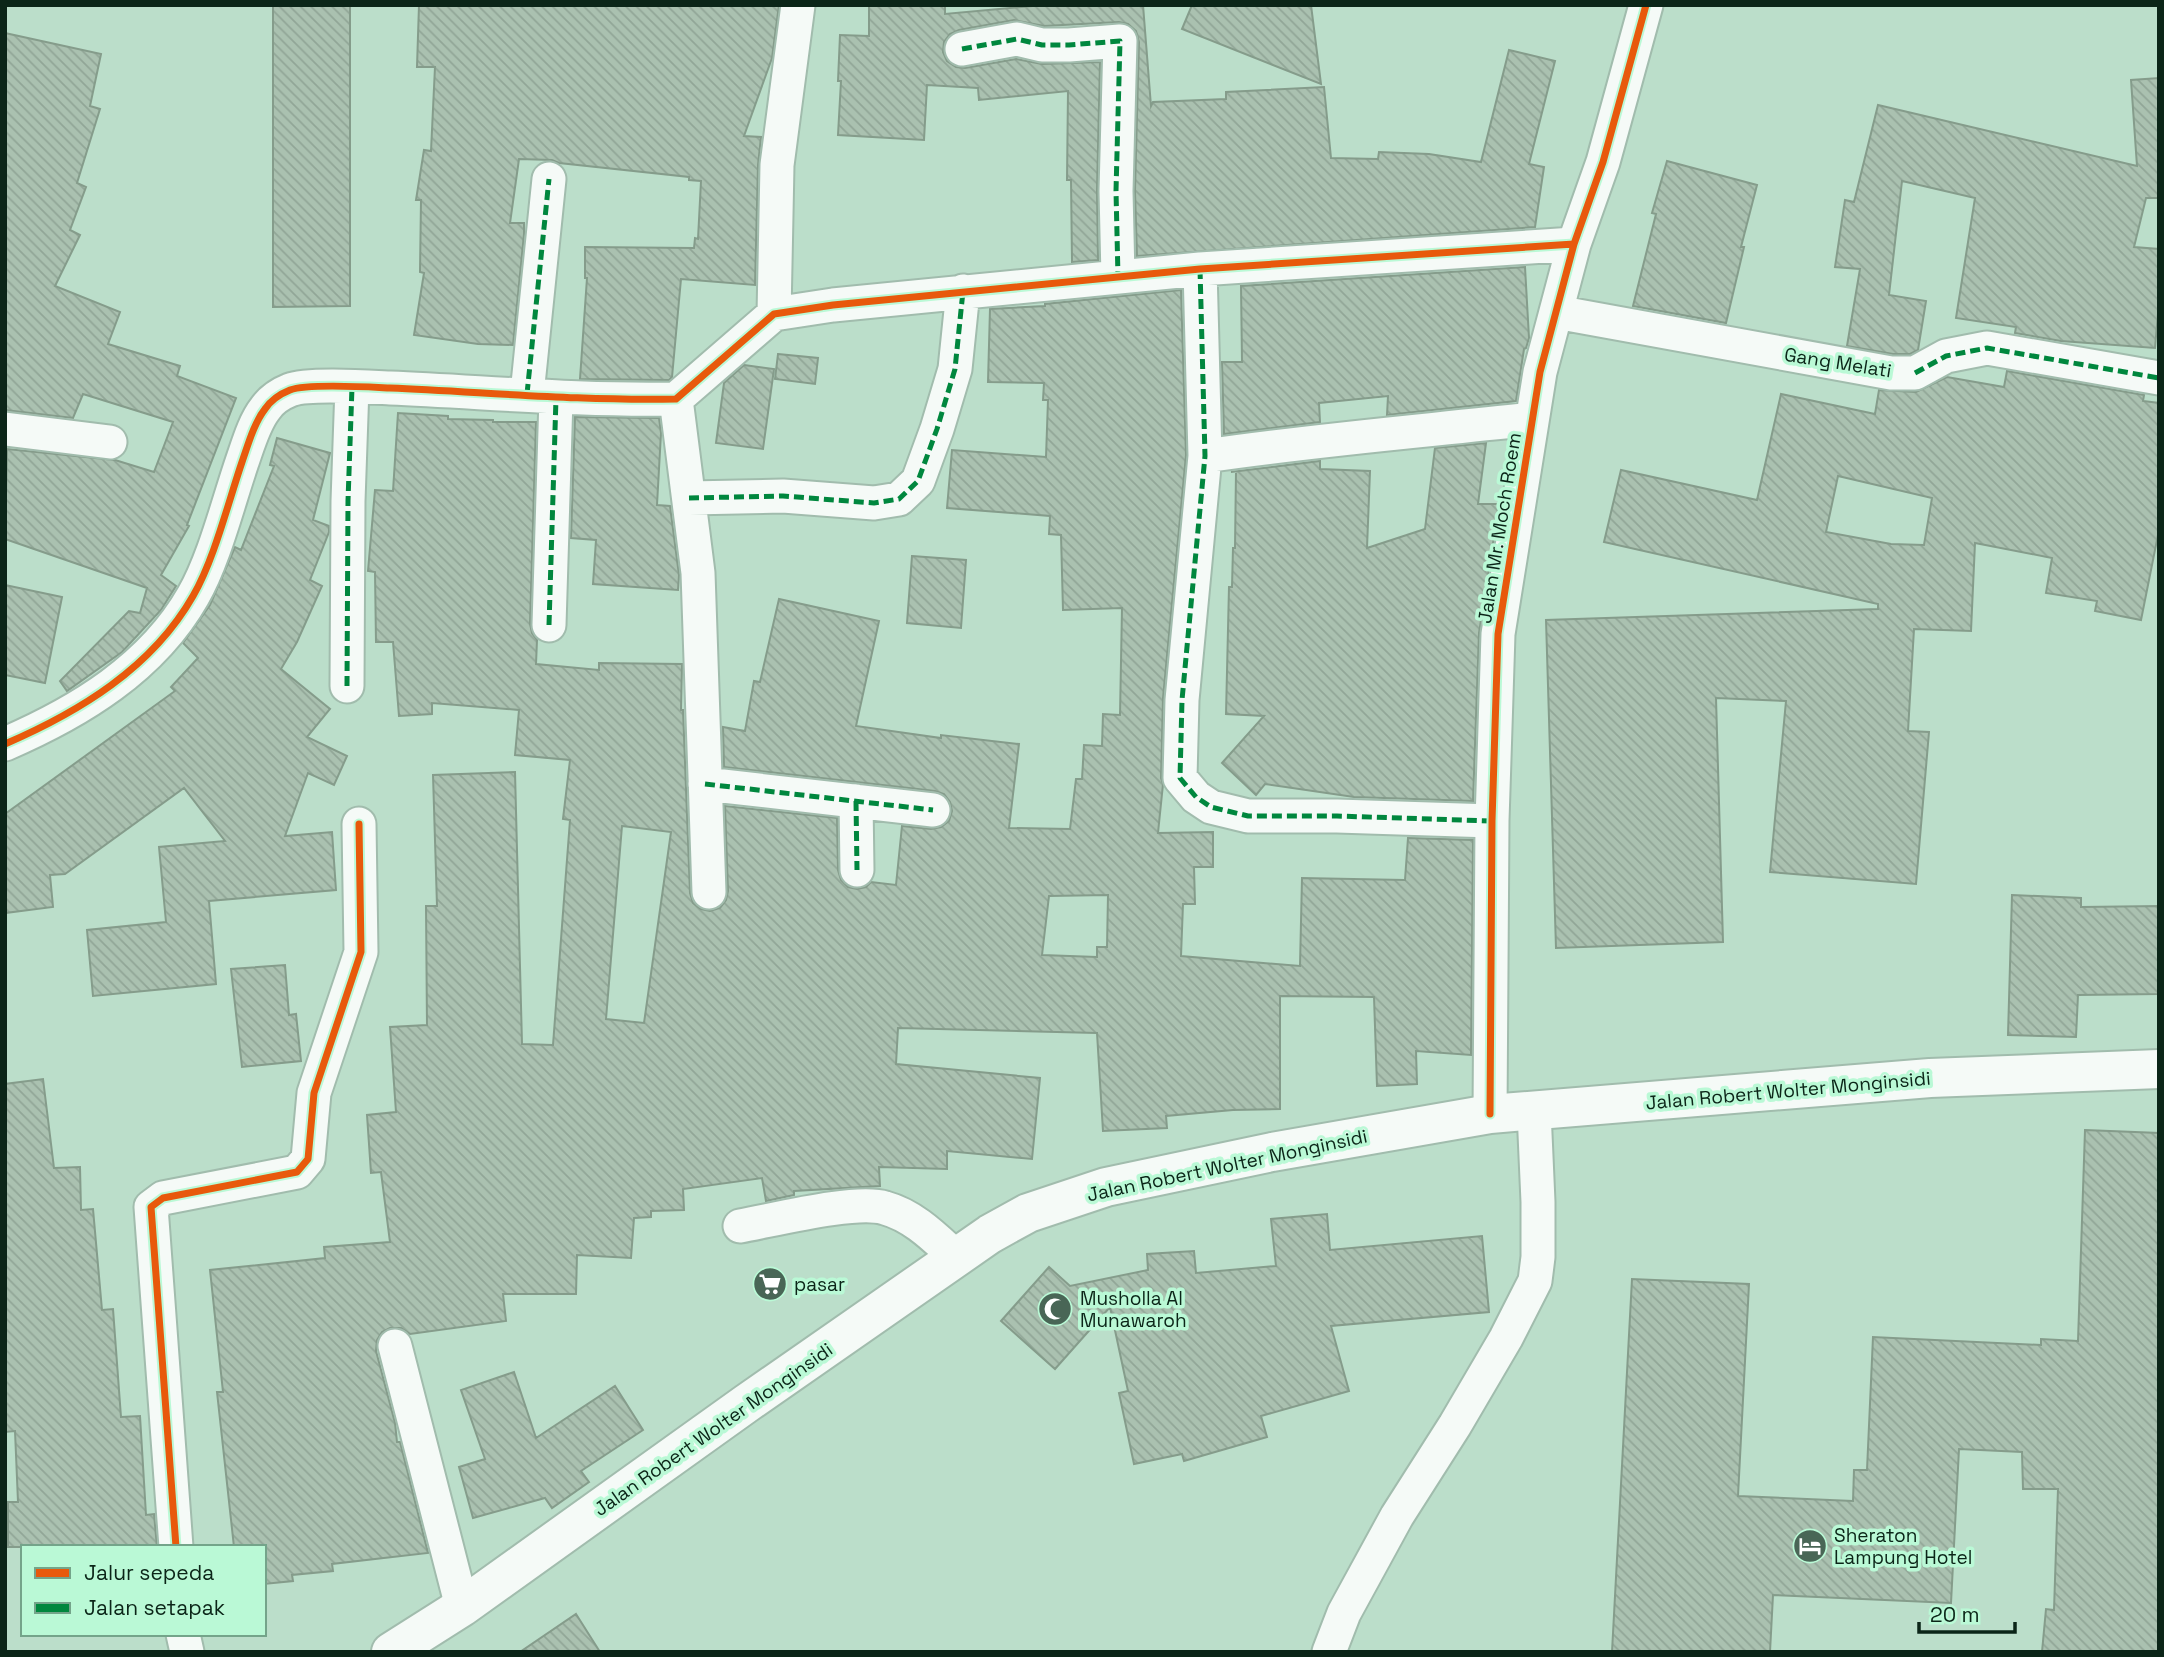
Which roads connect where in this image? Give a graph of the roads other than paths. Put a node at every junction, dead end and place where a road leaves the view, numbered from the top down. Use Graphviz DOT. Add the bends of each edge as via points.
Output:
graph roads {
  1 [pos="798,5"];
  2 [pos="1646,5"];
  3 [pos="962,49"];
  4 [pos="549,179"];
  5 [pos="1574,244"];
  6 [pos="1200,269"];
  7 [pos="1118,277"];
  8 [pos="963,292"];
  9 [pos="1556,312"];
  10 [pos="774,314"];
  11 [pos="2159,378"];
  12 [pos="352,387"];
  13 [pos="542,396"];
  14 [pos="676,400"];
  15 [pos="1532,419"];
  16 [pos="5,429"];
  17 [pos="110,442"];
  18 [pos="1205,456"];
  19 [pos="689,498"];
  20 [pos="548,625"];
  21 [pos="347,686"];
  22 [pos="5,744"];
  23 [pos="705,784"];
  24 [pos="856,801"];
  25 [pos="933,810"];
  26 [pos="1492,821"];
  27 [pos="359,824"];
  28 [pos="857,870"];
  29 [pos="709,892"];
  30 [pos="2159,1069"];
  31 [pos="1534,1111"];
  32 [pos="1490,1114"];
  33 [pos="740,1226"];
  34 [pos="956,1257"];
  35 [pos="395,1346"];
  36 [pos="176,1545"];
  37 [pos="462,1607"];
  38 [pos="391,1652"];
  39 [pos="1329,1652"];
  1 -- 10 [label="street" via="778,165"];
  2 -- 5 [label="street, Jalan Mr. Moch Roem"];
  3 -- 7 [label="street" via="1017,38 1069,46 1119,41"];
  4 -- 13 [label="street"];
  5 -- 6 [label="street"];
  5 -- 9 [label="street, Jalan Mr. Moch Roem"];
  6 -- 7 [label="street"];
  6 -- 18 [label="street"];
  7 -- 8 [label="street"];
  8 -- 10 [label="street"];
  8 -- 19 [label="street" via="955,369 937,429 918,481 899,499 874,503 783,496"];
  9 -- 11 [label="street, Gang Melati" via="1891,373 1915,373 1946,356 1987,348"];
  9 -- 15 [label="street, Jalan Mr. Moch Roem"];
  10 -- 14 [label="street"];
  12 -- 13 [label="street"];
  12 -- 21 [label="street"];
  12 -- 22 [label="street" via="292,389 273,400 248,445 194,595 177,621 112,686 83,706"];
  13 -- 14 [label="street"];
  13 -- 20 [label="street"];
  14 -- 19 [label="street"];
  15 -- 18 [label="street"];
  15 -- 26 [label="street, Jalan Mr. Moch Roem" via="1499,634"];
  16 -- 17 [label="street"];
  18 -- 26 [label="street" via="1182,699 1180,778 1211,807 1248,816"];
  19 -- 23 [label="street" via="698,573"];
  23 -- 24 [label="street"];
  23 -- 29 [label="street"];
  24 -- 25 [label="street"];
  24 -- 28 [label="street"];
  26 -- 32 [label="street, Jalan Mr. Moch Roem"];
  27 -- 36 [label="street" via="362,952 314,1093 308,1158 297,1172 163,1198 151,1208"];
  30 -- 31 [label="highway, Jalan Robert Wolter Monginsidi" via="1930,1078"];
  31 -- 32 [label="highway, Jalan Robert Wolter Monginsidi"];
  31 -- 39 [label="street" via="1535,1281 1343,1613"];
  32 -- 34 [label="highway, Jalan Robert Wolter Monginsidi" via="1106,1187 1028,1213"];
  33 -- 34 [label="street" via="838,1208 884,1207 914,1221"];
  34 -- 37 [label="highway, Jalan Robert Wolter Monginsidi"];
  35 -- 37 [label="street"];
  37 -- 38 [label="highway, Jalan Robert Wolter Monginsidi"];
}
